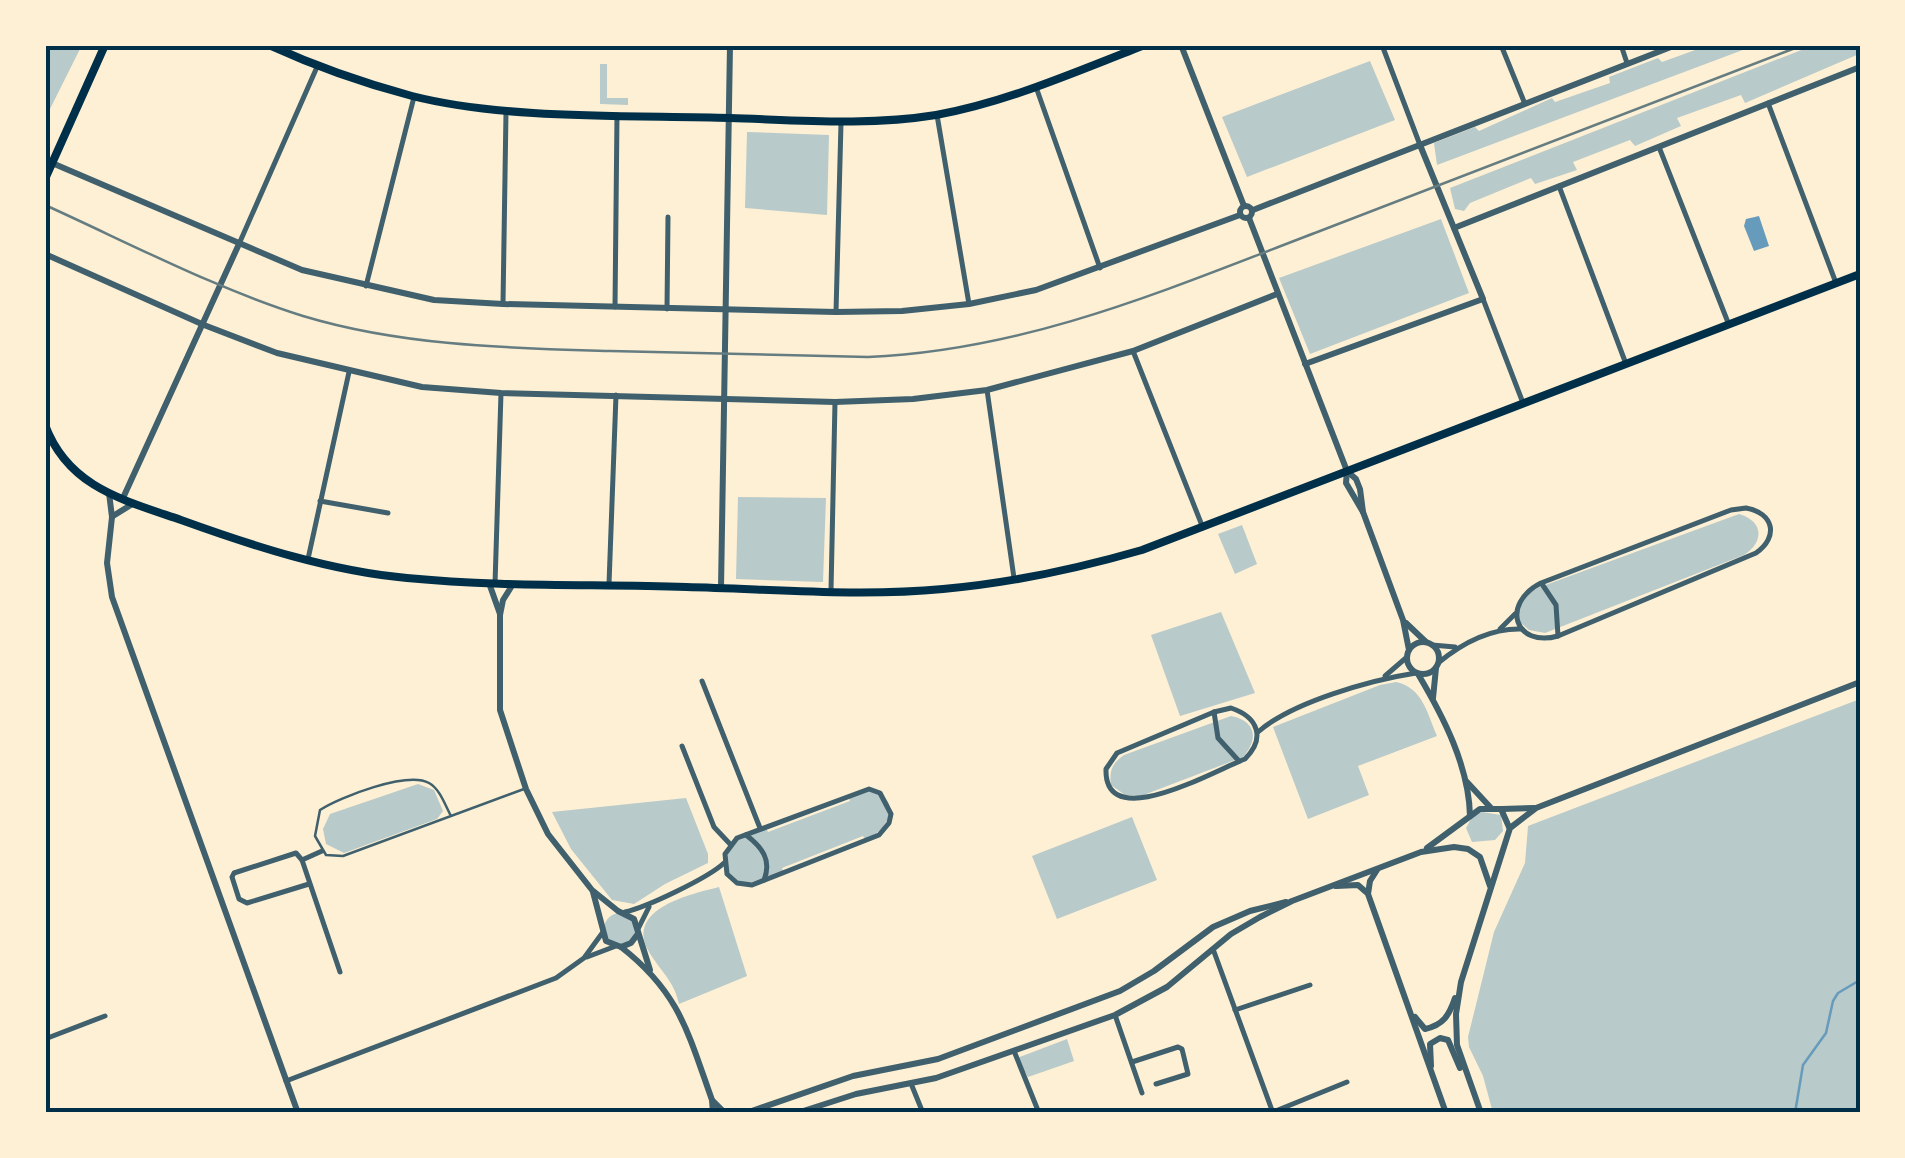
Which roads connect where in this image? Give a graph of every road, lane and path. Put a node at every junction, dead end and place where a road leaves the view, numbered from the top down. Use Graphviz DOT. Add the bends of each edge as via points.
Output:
graph roads {
  1 [pos="104,45"];
  2 [pos="268,45"];
  3 [pos="730,45"];
  4 [pos="1145,45"];
  5 [pos="1181,45"];
  6 [pos="1382,45"];
  7 [pos="1501,45"];
  8 [pos="1620,45"];
  9 [pos="1676,45"];
  10 [pos="1628,63"];
  11 [pos="1860,66"];
  12 [pos="317,67"];
  13 [pos="1036,86"];
  14 [pos="414,97"];
  15 [pos="1768,103"];
  16 [pos="1524,104"];
  17 [pos="506,109"];
  18 [pos="937,114"];
  19 [pos="617,116"];
  20 [pos="730,118"];
  21 [pos="842,120"];
  22 [pos="1420,145"];
  23 [pos="1658,147"];
  24 [pos="51,165"];
  25 [pos="45,179"];
  26 [pos="1559,186"];
  27 [pos="668,217"];
  28 [pos="1249,218"];
  29 [pos="1454,228"];
  30 [pos="239,244"];
  31 [pos="45,254"];
  32 [pos="1100,268"];
  33 [pos="1860,274"];
  34 [pos="1836,282"];
  35 [pos="366,286"];
  36 [pos="1277,294"];
  37 [pos="1482,298"];
  38 [pos="503,304"];
  39 [pos="969,304"];
  40 [pos="614,307"];
  41 [pos="668,309"];
  42 [pos="724,310"];
  43 [pos="836,312"];
  44 [pos="1729,324"];
  45 [pos="204,325"];
  46 [pos="1133,351"];
  47 [pos="1305,364"];
  48 [pos="1626,364"];
  49 [pos="349,372"];
  50 [pos="987,390"];
  51 [pos="501,393"];
  52 [pos="616,395"];
  53 [pos="724,400"];
  54 [pos="835,402"];
  55 [pos="1523,404"];
  56 [pos="45,425"];
  57 [pos="1347,471"];
  58 [pos="108,492"];
  59 [pos="124,498"];
  60 [pos="320,502"];
  61 [pos="134,503"];
  62 [pos="388,514"];
  63 [pos="112,517"];
  64 [pos="1203,528"];
  65 [pos="308,559"];
  66 [pos="1015,582"];
  67 [pos="492,583"];
  68 [pos="1541,583"];
  69 [pos="513,584"];
  70 [pos="609,584"];
  71 [pos="721,588"];
  72 [pos="830,591"];
  73 [pos="1515,614"];
  74 [pos="500,615"];
  75 [pos="1403,620"];
  76 [pos="1522,629"];
  77 [pos="1498,631"];
  78 [pos="1558,636"];
  79 [pos="1429,644"];
  80 [pos="1458,647"];
  81 [pos="1408,654"];
  82 [pos="1437,665"];
  83 [pos="1417,673"];
  84 [pos="1383,678"];
  85 [pos="702,681"];
  86 [pos="1860,682"];
  87 [pos="1433,700"];
  88 [pos="1214,712"];
  89 [pos="1254,720"];
  90 [pos="1272,720"];
  91 [pos="1258,732"];
  92 [pos="682,746"];
  93 [pos="1238,761"];
  94 [pos="1466,781"];
  95 [pos="526,789"];
  96 [pos="1492,808"];
  97 [pos="1536,808"];
  98 [pos="1501,809"];
  99 [pos="451,816"];
  100 [pos="1470,816"];
  101 [pos="760,828"];
  102 [pos="1510,828"];
  103 [pos="745,834"];
  104 [pos="730,844"];
  105 [pos="322,851"];
  106 [pos="1421,852"];
  107 [pos="302,860"];
  108 [pos="724,862"];
  109 [pos="1379,868"];
  110 [pos="713,873"];
  111 [pos="726,874"];
  112 [pos="762,882"];
  113 [pos="309,884"];
  114 [pos="1330,886"];
  115 [pos="1490,886"];
  116 [pos="592,890"];
  117 [pos="1368,894"];
  118 [pos="1292,901"];
  119 [pos="649,906"];
  120 [pos="622,912"];
  121 [pos="603,928"];
  122 [pos="637,931"];
  123 [pos="618,946"];
  124 [pos="1213,949"];
  125 [pos="584,958"];
  126 [pos="650,970"];
  127 [pos="340,972"];
  128 [pos="1461,982"];
  129 [pos="1310,985"];
  130 [pos="1406,1003"];
  131 [pos="1235,1010"];
  132 [pos="1066,1012"];
  133 [pos="1115,1015"];
  134 [pos="105,1016"];
  135 [pos="1074,1029"];
  136 [pos="45,1038"];
  137 [pos="1014,1050"];
  138 [pos="1132,1062"];
  139 [pos="1431,1073"];
  140 [pos="286,1081"];
  141 [pos="1347,1082"];
  142 [pos="1468,1082"];
  143 [pos="1156,1084"];
  144 [pos="912,1086"];
  145 [pos="1142,1093"];
  146 [pos="712,1100"];
  147 [pos="800,1112"];
  148 [pos="298,1113"];
  149 [pos="712,1113"];
  150 [pos="726,1113"];
  151 [pos="746,1113"];
  152 [pos="923,1113"];
  153 [pos="1039,1113"];
  154 [pos="1273,1113"];
  155 [pos="1446,1113"];
  156 [pos="1480,1113"];
  1 -- 24 [label="main road"];
  2 -- 12 [label="main road"];
  3 -- 20 [label="street"];
  4 -- 13 [label="main road"];
  5 -- 28 [label="street"];
  6 -- 22 [label="street"];
  7 -- 16 [label="street"];
  8 -- 10 [label="street"];
  9 -- 10 [label="street"];
  10 -- 16 [label="street"];
  11 -- 15 [label="street"];
  12 -- 14 [label="main road"];
  12 -- 30 [label="street"];
  13 -- 18 [label="main road"];
  13 -- 32 [label="street"];
  14 -- 17 [label="main road"];
  14 -- 35 [label="street"];
  15 -- 23 [label="street"];
  15 -- 34 [label="street"];
  16 -- 22 [label="street"];
  17 -- 19 [label="main road"];
  17 -- 38 [label="street"];
  18 -- 21 [label="main road"];
  18 -- 39 [label="street"];
  19 -- 20 [label="main road"];
  19 -- 40 [label="street"];
  20 -- 21 [label="main road"];
  20 -- 42 [label="street"];
  21 -- 43 [label="street"];
  22 -- 28 [label="street"];
  22 -- 29 [label="street"];
  23 -- 26 [label="street"];
  23 -- 44 [label="street"];
  24 -- 25 [label="main road"];
  24 -- 30 [label="street"];
  26 -- 29 [label="street"];
  26 -- 48 [label="street"];
  27 -- 41 [label="street"];
  28 -- 32 [label="street"];
  28 -- 36 [label="street"];
  29 -- 37 [label="street"];
  30 -- 35 [label="street"];
  30 -- 45 [label="street"];
  31 -- 45 [label="street"];
  32 -- 39 [label="street"];
  33 -- 34 [label="main road"];
  34 -- 44 [label="main road"];
  35 -- 38 [label="street" via="434,300"];
  36 -- 46 [label="street"];
  36 -- 47 [label="street"];
  37 -- 47 [label="street"];
  37 -- 55 [label="street"];
  38 -- 40 [label="street"];
  39 -- 43 [label="street"];
  40 -- 41 [label="street"];
  41 -- 42 [label="street"];
  42 -- 43 [label="street"];
  42 -- 53 [label="street"];
  44 -- 48 [label="main road"];
  45 -- 49 [label="street"];
  45 -- 59 [label="street"];
  46 -- 50 [label="street"];
  46 -- 64 [label="street"];
  47 -- 57 [label="street"];
  48 -- 55 [label="main road"];
  49 -- 51 [label="street"];
  49 -- 60 [label="street"];
  50 -- 54 [label="street"];
  50 -- 66 [label="street"];
  51 -- 52 [label="street"];
  51 -- 67 [label="street"];
  52 -- 53 [label="street"];
  52 -- 70 [label="street"];
  53 -- 54 [label="street"];
  53 -- 71 [label="street"];
  54 -- 72 [label="street"];
  55 -- 57 [label="main road"];
  56 -- 58 [label="main road" via="65,464"];
  57 -- 64 [label="main road"];
  57 -- 75 [label="street"];
  58 -- 59 [label="main road"];
  58 -- 63 [label="street"];
  59 -- 61 [label="main road"];
  60 -- 62 [label="street"];
  60 -- 65 [label="street"];
  61 -- 63 [label="street"];
  61 -- 65 [label="main road"];
  63 -- 140 [label="street" via="112,597"];
  64 -- 66 [label="main road"];
  65 -- 67 [label="main road" via="405,578"];
  66 -- 72 [label="main road"];
  67 -- 69 [label="main road"];
  67 -- 74 [label="street"];
  68 -- 73 [label="street" via="1522,595"];
  68 -- 78 [label="street" via="1556,606"];
  68 -- 78 [label="street" via="1730,510 1756,510 1768,522 1772,538 1756,553"];
  69 -- 70 [label="main road"];
  69 -- 74 [label="street"];
  70 -- 71 [label="main road"];
  71 -- 72 [label="main road"];
  73 -- 76 [label="street"];
  73 -- 77 [label="street"];
  74 -- 95 [label="street" via="500,710"];
  75 -- 79 [label="street"];
  75 -- 81 [label="street"];
  76 -- 77 [label="street"];
  76 -- 78 [label="street" via="1542,638"];
  77 -- 80 [label="street"];
  79 -- 80 [label="street"];
  79 -- 81 [label="street" via="1417,644"];
  79 -- 82 [label="street" via="1438,653"];
  80 -- 82 [label="street"];
  81 -- 83 [label="street"];
  81 -- 84 [label="street"];
  82 -- 83 [label="street" via="1428,674"];
  82 -- 87 [label="street"];
  83 -- 84 [label="street"];
  83 -- 87 [label="street"];
  84 -- 90 [label="street"];
  85 -- 101 [label="street"];
  86 -- 97 [label="street"];
  87 -- 94 [label="street"];
  88 -- 89 [label="street" via="1231,708"];
  88 -- 93 [label="street" via="1218,738"];
  88 -- 93 [label="street" via="1117,752 1106,769 1110,790 1139,800"];
  89 -- 90 [label="street"];
  89 -- 91 [label="street"];
  90 -- 91 [label="street"];
  91 -- 93 [label="street" via="1255,748"];
  92 -- 104 [label="street" via="714,827"];
  94 -- 96 [label="street"];
  94 -- 100 [label="street"];
  95 -- 99 [label="lane"];
  95 -- 116 [label="street" via="548,834"];
  96 -- 98 [label="street"];
  96 -- 100 [label="street"];
  97 -- 98 [label="street"];
  97 -- 102 [label="street"];
  98 -- 102 [label="street"];
  99 -- 105 [label="lane" via="343,856"];
  99 -- 105 [label="lane" via="434,787 403,779 320,810 314,836"];
  100 -- 106 [label="street"];
  101 -- 103 [label="street"];
  101 -- 112 [label="street" via="869,789 880,793 891,814 879,835"];
  102 -- 115 [label="street"];
  103 -- 104 [label="street"];
  103 -- 112 [label="street" via="768,864"];
  104 -- 108 [label="street"];
  105 -- 107 [label="street"];
  106 -- 109 [label="street"];
  106 -- 115 [label="street" via="1468,849 1480,857"];
  107 -- 113 [label="street"];
  107 -- 113 [label="street" via="296,853 232,877 247,903"];
  108 -- 110 [label="street"];
  108 -- 111 [label="street"];
  109 -- 114 [label="street"];
  109 -- 117 [label="street"];
  110 -- 111 [label="street"];
  110 -- 119 [label="street"];
  111 -- 112 [label="street" via="737,883"];
  113 -- 127 [label="street"];
  114 -- 117 [label="street" via="1358,885"];
  114 -- 118 [label="street"];
  115 -- 128 [label="street"];
  116 -- 120 [label="street"];
  116 -- 121 [label="street"];
  117 -- 130 [label="street"];
  118 -- 124 [label="street"];
  118 -- 132 [label="street" via="1227,920 1132,986"];
  119 -- 120 [label="street"];
  119 -- 122 [label="street"];
  120 -- 121 [label="street" via="609,915"];
  120 -- 122 [label="street" via="634,918"];
  121 -- 123 [label="street" via="606,941"];
  121 -- 125 [label="street"];
  122 -- 123 [label="street" via="631,943"];
  122 -- 126 [label="street"];
  123 -- 125 [label="street"];
  123 -- 126 [label="street"];
  124 -- 131 [label="street"];
  124 -- 133 [label="street" via="1167,987"];
  125 -- 140 [label="street" via="527,992"];
  126 -- 146 [label="street" via="683,1022"];
  128 -- 130 [label="street" via="1452,1009 1436,1026 1421,1027"];
  128 -- 142 [label="street" via="1456,1030"];
  129 -- 131 [label="street"];
  130 -- 139 [label="street"];
  131 -- 154 [label="street"];
  132 -- 135 [label="street"];
  132 -- 151 [label="street" via="925,1063 852,1076"];
  133 -- 135 [label="street"];
  133 -- 138 [label="street"];
  134 -- 136 [label="street"];
  135 -- 137 [label="street"];
  137 -- 144 [label="street"];
  137 -- 153 [label="street"];
  138 -- 143 [label="street" via="1182,1049 1188,1074"];
  138 -- 145 [label="street"];
  139 -- 142 [label="street" via="1430,1044 1445,1038"];
  139 -- 155 [label="street"];
  140 -- 148 [label="street"];
  141 -- 154 [label="street"];
  142 -- 156 [label="street"];
  144 -- 147 [label="street"];
  144 -- 152 [label="street"];
  146 -- 149 [label="street"];
  146 -- 150 [label="street"];
}
